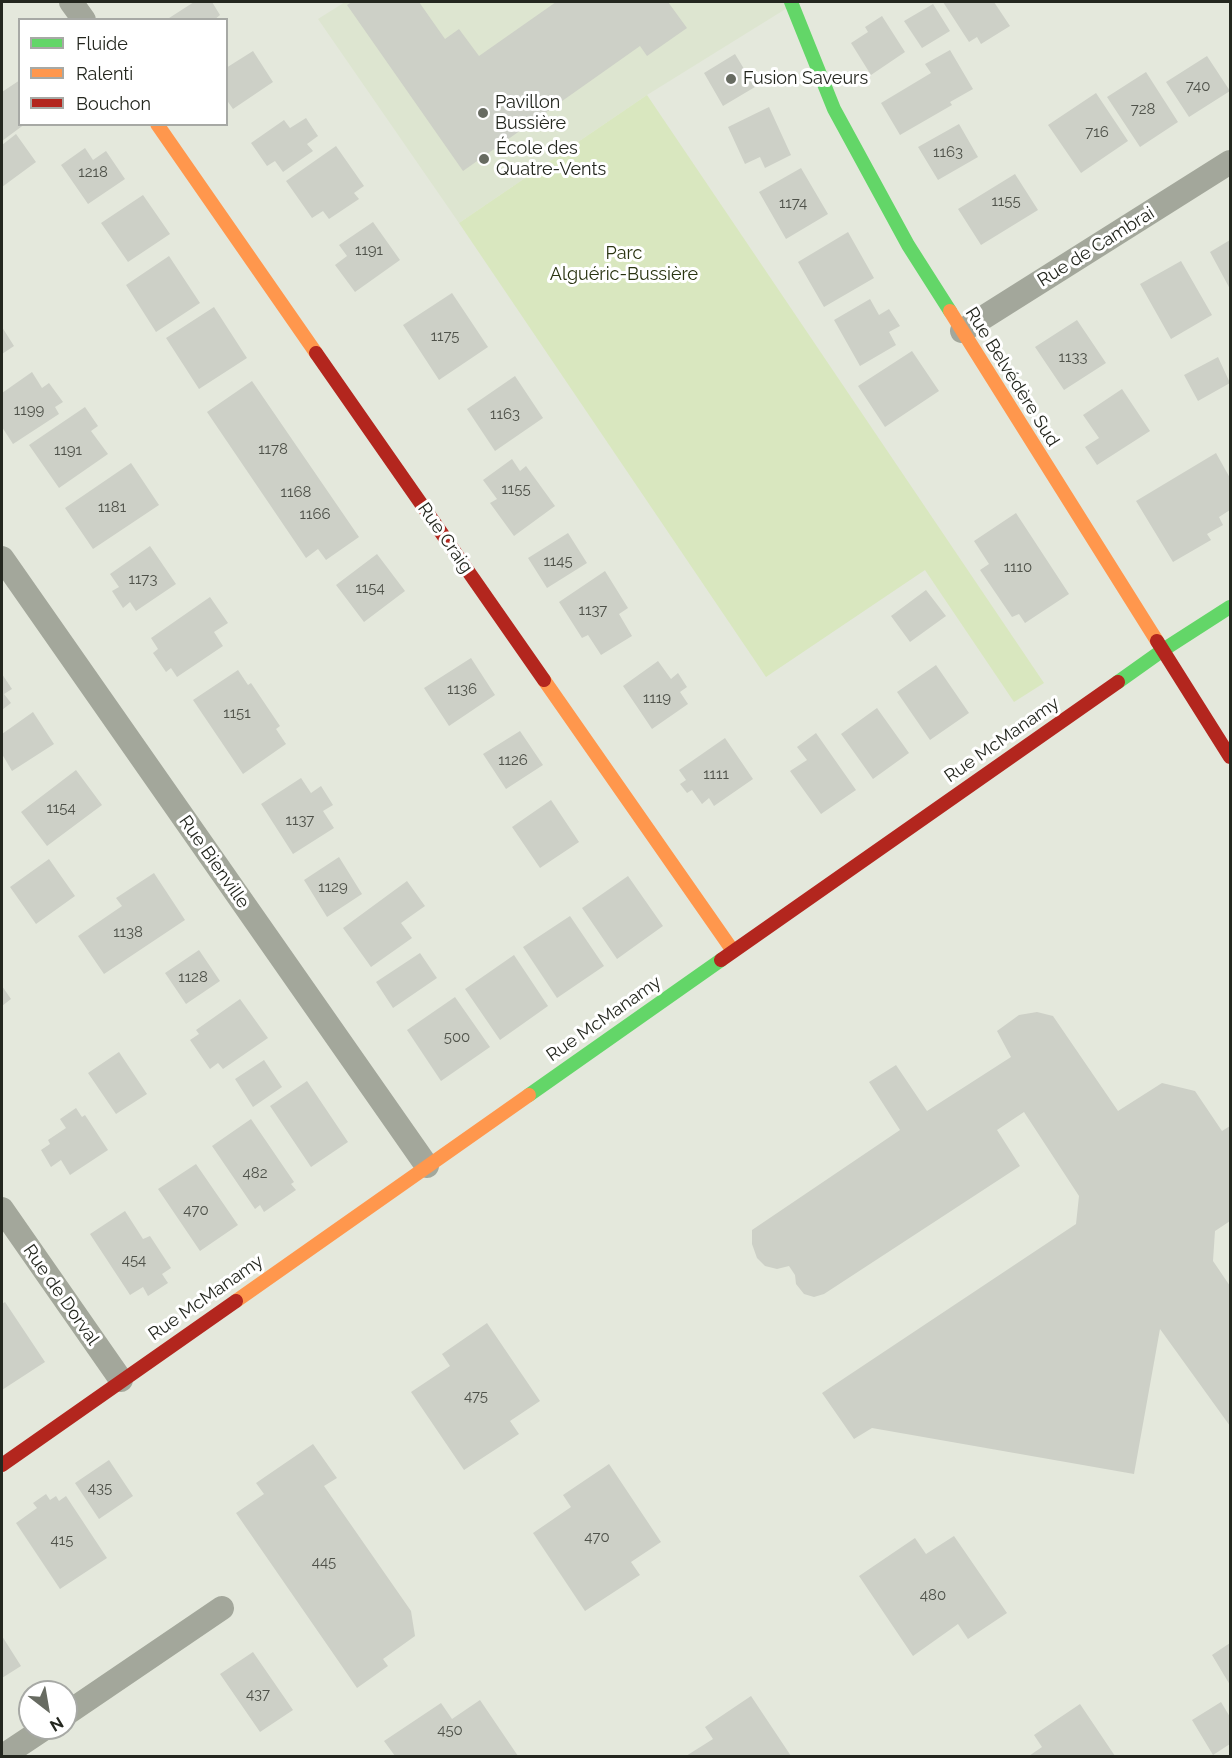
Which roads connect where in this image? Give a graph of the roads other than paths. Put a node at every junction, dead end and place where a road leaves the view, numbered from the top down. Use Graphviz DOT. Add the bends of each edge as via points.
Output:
graph roads {
  1 [pos="71,2"];
  2 [pos="794,3"];
  3 [pos="83,18"];
  4 [pos="158,126"];
  5 [pos="1230,162"];
  6 [pos="962,331"];
  7 [pos="2,558"];
  8 [pos="1230,607"];
  9 [pos="1163,650"];
  10 [pos="1230,757"];
  11 [pos="733,951"];
  12 [pos="427,1166"];
  13 [pos="2,1209"];
  14 [pos="121,1380"];
  15 [pos="2,1465"];
  16 [pos="222,1608"];
  17 [pos="78,1706"];
  18 [pos="27,1740"];
  19 [pos="3,1756"];
  1 -- 3 [label="street"];
  2 -- 6 [label="street, Rue Belvédère Sud" via="834,109 908,245"];
  4 -- 11 [label="street, Rue Craig"];
  5 -- 6 [label="street, Rue de Cambrai"];
  6 -- 9 [label="street, Rue Belvédère Sud"];
  7 -- 12 [label="street, Rue Bienville"];
  8 -- 9 [label="street, Rue McManamy"];
  9 -- 10 [label="street, Rue Belvédère Sud"];
  9 -- 11 [label="street, Rue McManamy"];
  11 -- 12 [label="street, Rue McManamy"];
  12 -- 14 [label="street, Rue McManamy"];
  13 -- 14 [label="street, Rue de Dorval"];
  14 -- 15 [label="street, Rue McManamy"];
  16 -- 17 [label="street"];
  18 -- 19 [label="street"];
}
